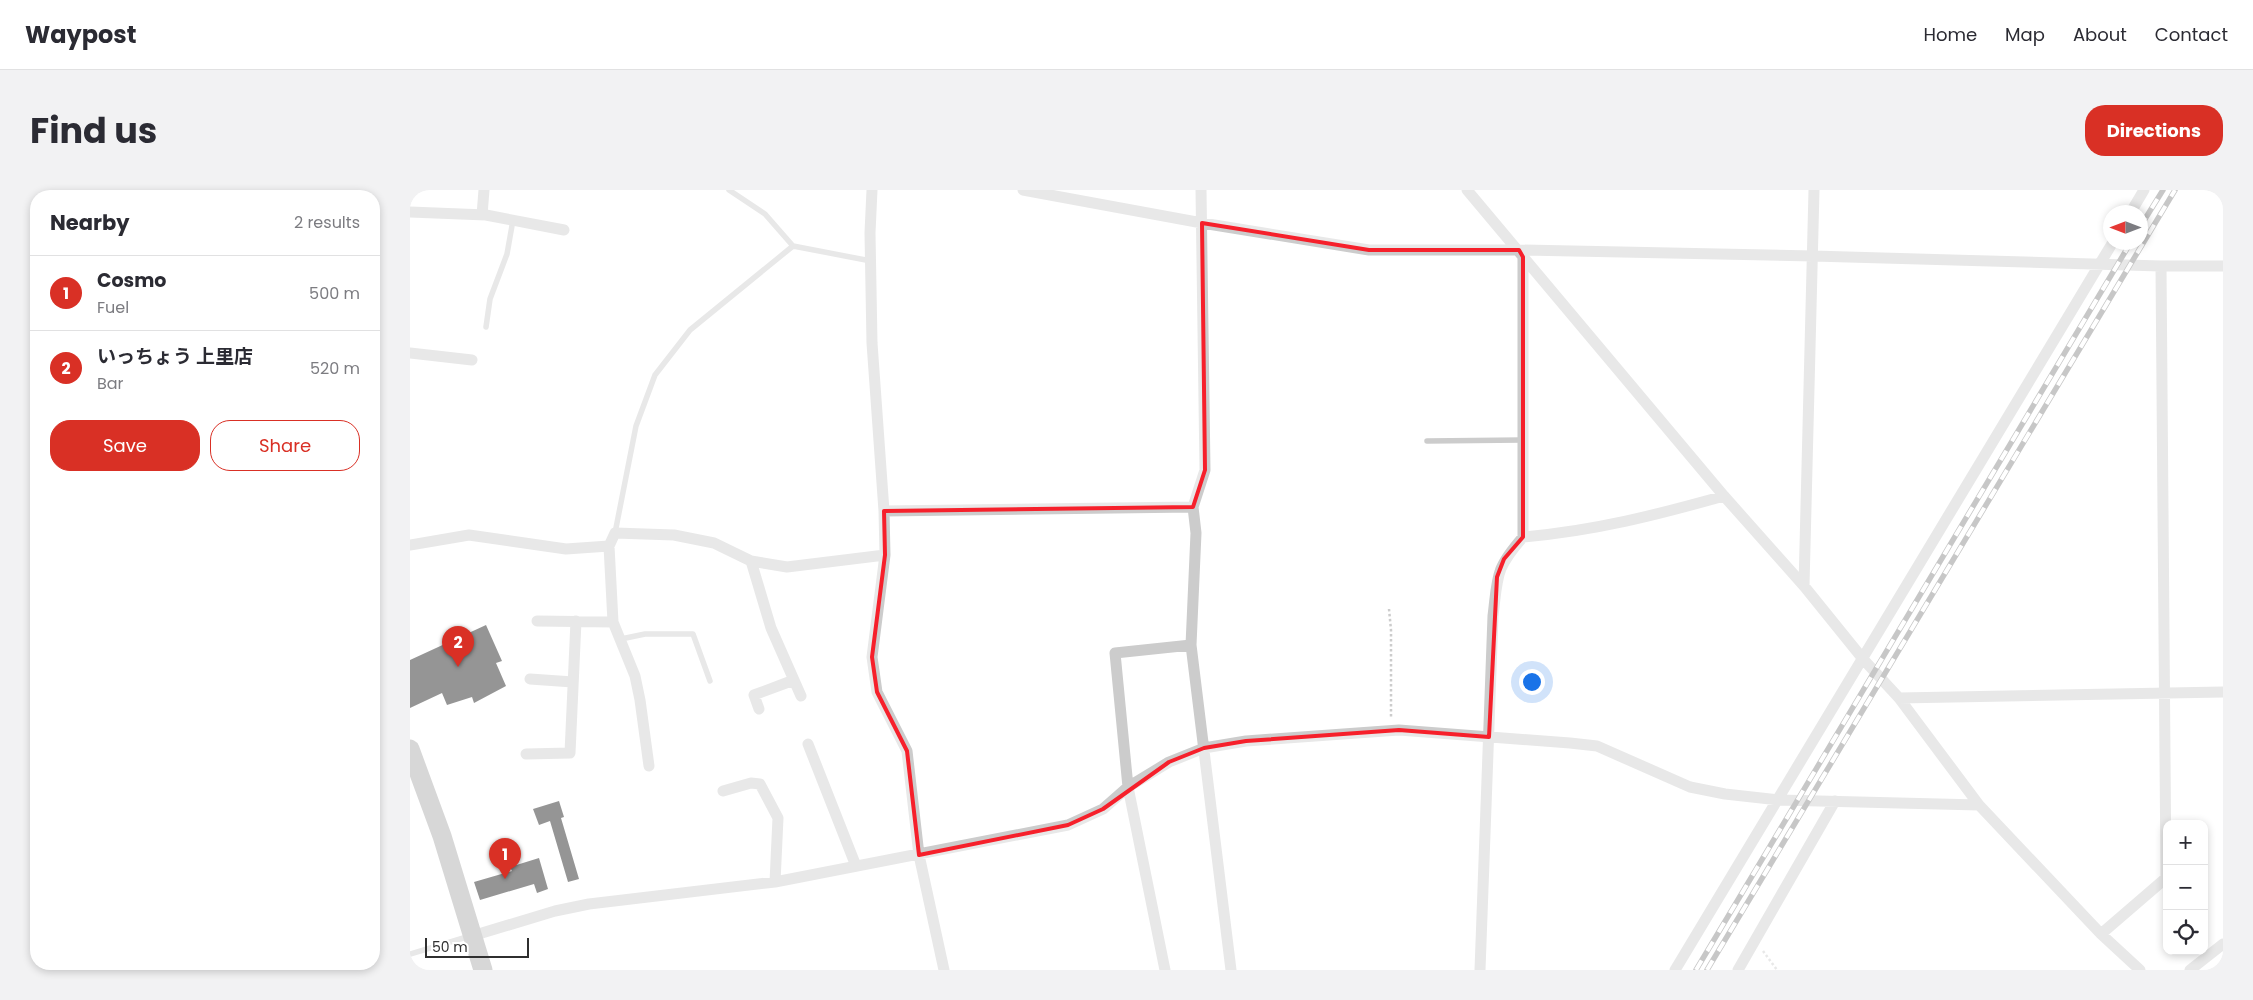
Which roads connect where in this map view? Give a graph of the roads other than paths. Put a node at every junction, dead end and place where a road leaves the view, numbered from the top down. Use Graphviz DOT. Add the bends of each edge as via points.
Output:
graph roads {
  1 [pos="484,190"];
  2 [pos="729,190"];
  3 [pos="872,190"];
  4 [pos="1023,190"];
  5 [pos="1201,190"];
  6 [pos="1466,190"];
  7 [pos="1814,190"];
  8 [pos="2144,190"];
  9 [pos="2135,205"];
  10 [pos="410,212"];
  11 [pos="482,215"];
  12 [pos="513,220"];
  13 [pos="1202,223"];
  14 [pos="564,230"];
  15 [pos="793,246"];
  16 [pos="2109,250"];
  17 [pos="1521,254"];
  18 [pos="1812,256"];
  19 [pos="871,261"];
  20 [pos="2101,264"];
  21 [pos="2161,266"];
  22 [pos="2223,266"];
  23 [pos="486,327"];
  24 [pos="410,353"];
  25 [pos="472,360"];
  26 [pos="1427,440"];
  27 [pos="1522,440"];
  28 [pos="1724,496"];
  29 [pos="1193,507"];
  30 [pos="884,510"];
  31 [pos="614,533"];
  32 [pos="1523,537"];
  33 [pos="410,546"];
  34 [pos="610,546"];
  35 [pos="885,555"];
  36 [pos="751,561"];
  37 [pos="1804,586"];
  38 [pos="537,621"];
  39 [pos="576,621"];
  40 [pos="613,622"];
  41 [pos="620,639"];
  42 [pos="1191,645"];
  43 [pos="1863,659"];
  44 [pos="530,679"];
  45 [pos="794,680"];
  46 [pos="710,681"];
  47 [pos="573,682"];
  48 [pos="2163,692"];
  49 [pos="2223,692"];
  50 [pos="801,696"];
  51 [pos="1899,698"];
  52 [pos="759,709"];
  53 [pos="1489,737"];
  54 [pos="808,744"];
  55 [pos="1204,748"];
  56 [pos="410,751"];
  57 [pos="526,754"];
  58 [pos="648,766"];
  59 [pos="1128,787"];
  60 [pos="723,791"];
  61 [pos="1780,800"];
  62 [pos="1835,801"];
  63 [pos="1979,804"];
  64 [pos="919,855"];
  65 [pos="856,866"];
  66 [pos="775,882"];
  67 [pos="2101,934"];
  68 [pos="472,936"];
  69 [pos="2223,944"];
  70 [pos="410,954"];
  71 [pos="483,970"];
  72 [pos="944,970"];
  73 [pos="1165,970"];
  74 [pos="1231,970"];
  75 [pos="1480,970"];
  76 [pos="1675,970"];
  77 [pos="1738,970"];
  78 [pos="2140,970"];
  79 [pos="2190,970"];
  1 -- 11 [label="street"];
  2 -- 15 [label="lane" via="766,214"];
  3 -- 19 [label="street"];
  4 -- 13 [label="street"];
  5 -- 13 [label="street"];
  6 -- 17 [label="street"];
  7 -- 18 [label="street"];
  8 -- 9 [label="street"];
  10 -- 11 [label="street"];
  11 -- 12 [label="street"];
  12 -- 14 [label="street"];
  12 -- 23 [label="lane" via="507,254 490,299"];
  13 -- 17 [label="street" via="1370,250"];
  13 -- 29 [label="street" via="1205,470"];
  15 -- 19 [label="lane"];
  15 -- 31 [label="lane" via="690,330 655,375 636,426"];
  16 -- 20 [label="street"];
  17 -- 18 [label="street"];
  17 -- 27 [label="street"];
  17 -- 28 [label="street"];
  18 -- 20 [label="street"];
  18 -- 37 [label="street"];
  19 -- 30 [label="street" via="872,343"];
  20 -- 21 [label="street"];
  20 -- 43 [label="street"];
  21 -- 22 [label="street"];
  21 -- 48 [label="street"];
  24 -- 25 [label="street"];
  26 -- 27 [label="lane"];
  27 -- 32 [label="street"];
  28 -- 32 [label="street" via="1594,529"];
  28 -- 37 [label="street"];
  29 -- 30 [label="street"];
  29 -- 42 [label="street" via="1196,533"];
  30 -- 35 [label="street"];
  31 -- 34 [label="street"];
  31 -- 36 [label="street" via="674,535 714,544"];
  32 -- 53 [label="street" via="1504,559 1497,577"];
  33 -- 34 [label="street" via="469,534 566,549"];
  34 -- 40 [label="street"];
  35 -- 36 [label="street" via="787,566"];
  35 -- 64 [label="street" via="872,657 877,692 907,751"];
  36 -- 45 [label="street" via="771,628"];
  37 -- 43 [label="street"];
  38 -- 39 [label="street"];
  39 -- 40 [label="street"];
  39 -- 47 [label="street"];
  40 -- 41 [label="street"];
  41 -- 46 [label="lane" via="645,634 693,634"];
  41 -- 58 [label="street" via="635,676"];
  42 -- 55 [label="street"];
  42 -- 59 [label="street" via="1115,653"];
  43 -- 51 [label="street"];
  43 -- 61 [label="street"];
  44 -- 47 [label="street"];
  45 -- 50 [label="street"];
  45 -- 52 [label="street" via="754,695"];
  47 -- 57 [label="street" via="570,753"];
  48 -- 49 [label="street"];
  48 -- 51 [label="street"];
  48 -- 67 [label="street" via="2166,878"];
  51 -- 63 [label="street"];
  53 -- 55 [label="street" via="1392,730 1246,741"];
  53 -- 61 [label="street" via="1597,746 1690,787"];
  53 -- 75 [label="street"];
  54 -- 65 [label="street"];
  55 -- 59 [label="street" via="1168,762"];
  55 -- 74 [label="street"];
  56 -- 68 [label="main road" via="442,836"];
  59 -- 64 [label="street" via="1103,809 1068,825"];
  59 -- 73 [label="street"];
  60 -- 66 [label="street" via="751,783 760,784 778,818"];
  61 -- 62 [label="street"];
  61 -- 76 [label="street"];
  62 -- 63 [label="street"];
  62 -- 77 [label="street"];
  63 -- 67 [label="street"];
  64 -- 65 [label="street"];
  64 -- 72 [label="street"];
  65 -- 66 [label="street"];
  66 -- 68 [label="street" via="589,904"];
  67 -- 78 [label="street"];
  68 -- 70 [label="lane"];
  68 -- 71 [label="main road"];
  69 -- 79 [label="street"];
}
